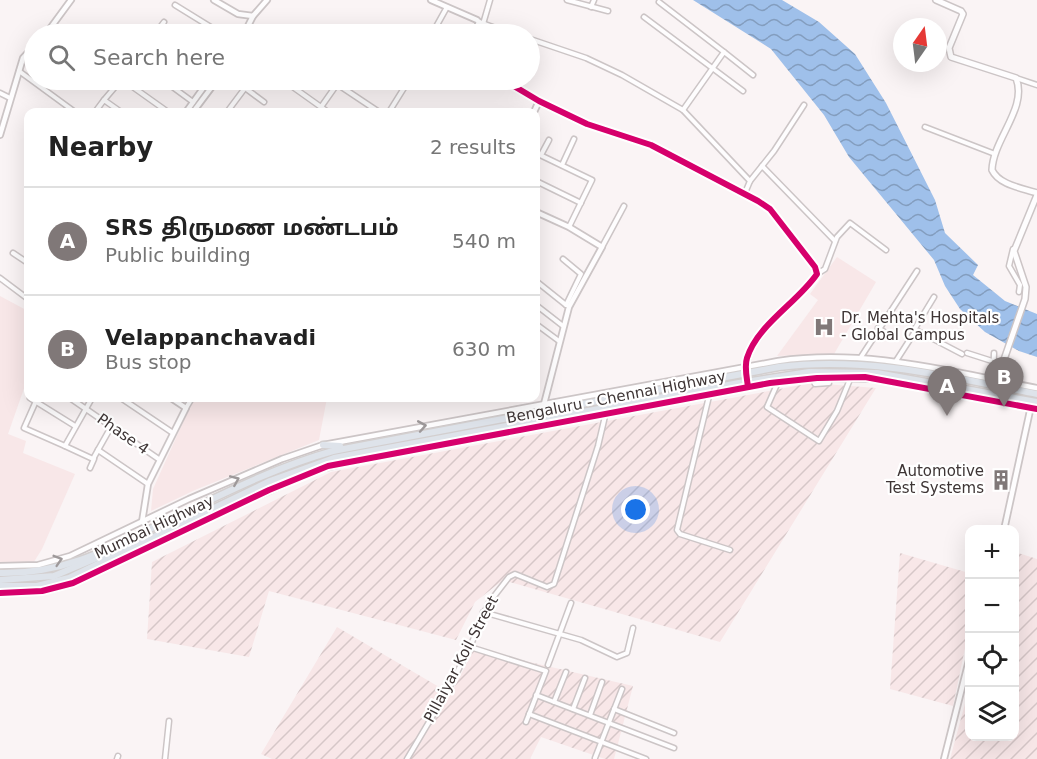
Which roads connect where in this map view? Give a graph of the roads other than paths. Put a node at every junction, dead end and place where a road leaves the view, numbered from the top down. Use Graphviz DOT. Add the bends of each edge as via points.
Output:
graph roads {
  1 [pos="71,0"];
  2 [pos="214,0"];
  3 [pos="267,0"];
  4 [pos="431,0"];
  5 [pos="490,0"];
  6 [pos="567,0"];
  7 [pos="594,0"];
  8 [pos="936,0"];
  9 [pos="659,2"];
  10 [pos="175,4"];
  11 [pos="591,6"];
  12 [pos="447,7"];
  13 [pos="608,11"];
  14 [pos="253,16"];
  15 [pos="644,17"];
  16 [pos="481,23"];
  17 [pos="53,24"];
  18 [pos="206,24"];
  19 [pos="249,24"];
  20 [pos="438,24"];
  21 [pos="540,42"];
  22 [pos="724,52"];
  23 [pos="24,57"];
  24 [pos="712,66"];
  25 [pos="19,71"];
  26 [pos="24,75"];
  27 [pos="753,75"];
  28 [pos="1016,78"];
  29 [pos="1037,85"];
  30 [pos="45,90"];
  31 [pos="113,90"];
  32 [pos="136,90"];
  33 [pos="177,90"];
  34 [pos="201,90"];
  35 [pos="210,90"];
  36 [pos="244,90"];
  37 [pos="248,90"];
  38 [pos="297,90"];
  39 [pos="333,90"];
  40 [pos="346,90"];
  41 [pos="403,90"];
  42 [pos="520,90"];
  43 [pos="743,91"];
  44 [pos="0,93"];
  45 [pos="10,98"];
  46 [pos="104,100"];
  47 [pos="538,101"];
  48 [pos="193,102"];
  49 [pos="264,102"];
  50 [pos="804,105"];
  51 [pos="321,107"];
  52 [pos="70,108"];
  53 [pos="98,108"];
  54 [pos="115,108"];
  55 [pos="162,108"];
  56 [pos="189,108"];
  57 [pos="197,108"];
  58 [pos="231,108"];
  59 [pos="373,108"];
  60 [pos="392,108"];
  61 [pos="535,108"];
  62 [pos="683,110"];
  63 [pos="2,112"];
  64 [pos="925,127"];
  65 [pos="0,135"];
  66 [pos="574,139"];
  67 [pos="549,140"];
  68 [pos="995,154"];
  69 [pos="541,155"];
  70 [pos="562,165"];
  71 [pos="762,166"];
  72 [pos="750,181"];
  73 [pos="540,183"];
  74 [pos="745,193"];
  75 [pos="1037,194"];
  76 [pos="581,202"];
  77 [pos="624,206"];
  78 [pos="540,214"];
  79 [pos="569,227"];
  80 [pos="835,241"];
  81 [pos="1017,244"];
  82 [pos="602,247"];
  83 [pos="885,250"];
  84 [pos="13,253"];
  85 [pos="563,259"];
  86 [pos="24,260"];
  87 [pos="918,271"];
  88 [pos="817,274"];
  89 [pos="583,276"];
  90 [pos="0,278"];
  91 [pos="540,284"];
  92 [pos="1019,292"];
  93 [pos="24,295"];
  94 [pos="934,297"];
  95 [pos="567,306"];
  96 [pos="540,308"];
  97 [pos="563,326"];
  98 [pos="540,327"];
  99 [pos="878,328"];
  100 [pos="914,330"];
  101 [pos="894,338"];
  102 [pos="559,341"];
  103 [pos="967,353"];
  104 [pos="994,353"];
  105 [pos="962,354"];
  106 [pos="861,357"];
  107 [pos="896,361"];
  108 [pos="992,362"];
  109 [pos="1003,362"];
  110 [pos="747,370"];
  111 [pos="851,377"];
  112 [pos="778,382"];
  113 [pos="995,382"];
  114 [pos="748,384"];
  115 [pos="1018,385"];
  116 [pos="1037,388"];
  117 [pos="710,391"];
  118 [pos="1037,394"];
  119 [pos="991,396"];
  120 [pos="36,402"];
  121 [pos="38,402"];
  122 [pos="76,402"];
  123 [pos="89,402"];
  124 [pos="127,402"];
  125 [pos="177,402"];
  126 [pos="190,402"];
  127 [pos="544,404"];
  128 [pos="1034,405"];
  129 [pos="85,408"];
  130 [pos="186,408"];
  131 [pos="606,411"];
  132 [pos="75,426"];
  133 [pos="111,427"];
  134 [pos="173,433"];
  135 [pos="386,440"];
  136 [pos="323,445"];
  137 [pos="65,446"];
  138 [pos="98,450"];
  139 [pos="94,459"];
  140 [pos="160,460"];
  141 [pos="303,460"];
  142 [pos="90,468"];
  143 [pos="322,468"];
  144 [pos="287,474"];
  145 [pos="274,480"];
  146 [pos="148,484"];
  147 [pos="269,490"];
  148 [pos="142,522"];
  149 [pos="1005,525"];
  150 [pos="134,537"];
  151 [pos="729,550"];
  152 [pos="0,566"];
  153 [pos="0,573"];
  154 [pos="0,580"];
  155 [pos="0,586"];
  156 [pos="0,593"];
  157 [pos="571,603"];
  158 [pos="483,612"];
  159 [pos="633,628"];
  160 [pos="560,633"];
  161 [pos="470,647"];
  162 [pos="548,665"];
  163 [pos="566,672"];
  164 [pos="965,672"];
  165 [pos="585,678"];
  166 [pos="602,682"];
  167 [pos="622,689"];
  168 [pos="536,695"];
  169 [pos="554,702"];
  170 [pos="573,709"];
  171 [pos="614,709"];
  172 [pos="529,714"];
  173 [pos="590,716"];
  174 [pos="169,721"];
  175 [pos="526,722"];
  176 [pos="609,723"];
  177 [pos="674,733"];
  178 [pos="601,742"];
  179 [pos="674,748"];
  180 [pos="595,758"];
  181 [pos="165,759"];
  182 [pos="406,759"];
  183 [pos="646,759"];
  184 [pos="944,759"];
  1 -- 17 [label="street"];
  2 -- 14 [label="street" via="238,14"];
  3 -- 14 [label="street"];
  4 -- 12 [label="street"];
  5 -- 16 [label="street"];
  6 -- 11 [label="street"];
  7 -- 11 [label="street"];
  8 -- 28 [label="main road" via="963,14 949,48 951,57"];
  9 -- 22 [label="street"];
  10 -- 18 [label="street"];
  11 -- 13 [label="street"];
  12 -- 16 [label="street"];
  12 -- 20 [label="street"];
  14 -- 19 [label="street"];
  15 -- 24 [label="street"];
  21 -- 62 [label="street" via="622,75"];
  22 -- 24 [label="street"];
  22 -- 27 [label="street"];
  23 -- 25 [label="street"];
  24 -- 43 [label="street"];
  24 -- 62 [label="street"];
  25 -- 26 [label="street"];
  25 -- 45 [label="street"];
  28 -- 29 [label="street"];
  28 -- 68 [label="main road" via="1016,104"];
  30 -- 52 [label="street"];
  31 -- 46 [label="street"];
  32 -- 55 [label="street"];
  33 -- 48 [label="street"];
  34 -- 48 [label="street"];
  35 -- 57 [label="street"];
  36 -- 58 [label="street"];
  37 -- 49 [label="street"];
  38 -- 51 [label="street"];
  39 -- 51 [label="street"];
  40 -- 59 [label="street"];
  41 -- 60 [label="street"];
  42 -- 47 [label="street"];
  44 -- 45 [label="street"];
  45 -- 63 [label="street"];
  46 -- 53 [label="street"];
  46 -- 54 [label="street"];
  47 -- 61 [label="street"];
  47 -- 74 [label="street" via="587,124 651,145"];
  48 -- 56 [label="street"];
  50 -- 71 [label="street"];
  62 -- 72 [label="street"];
  63 -- 65 [label="street"];
  64 -- 68 [label="street"];
  66 -- 70 [label="street"];
  67 -- 69 [label="street"];
  68 -- 75 [label="main road" via="992,170 996,177"];
  69 -- 70 [label="street"];
  70 -- 76 [label="street" via="592,180"];
  71 -- 72 [label="street"];
  71 -- 80 [label="street"];
  72 -- 74 [label="street"];
  73 -- 76 [label="street"];
  74 -- 88 [label="street" via="770,209"];
  75 -- 81 [label="main road"];
  76 -- 79 [label="street"];
  77 -- 82 [label="street"];
  78 -- 79 [label="street"];
  79 -- 82 [label="street"];
  80 -- 83 [label="street" via="851,223"];
  80 -- 88 [label="street" via="825,269"];
  81 -- 92 [label="street" via="1008,261 1020,285"];
  81 -- 109 [label="main road" via="1014,256 1026,287"];
  82 -- 89 [label="street"];
  84 -- 86 [label="street"];
  85 -- 89 [label="street"];
  87 -- 99 [label="street"];
  88 -- 110 [label="street" via="760,337 747,359"];
  89 -- 95 [label="street"];
  90 -- 93 [label="street"];
  91 -- 95 [label="street"];
  94 -- 100 [label="street"];
  95 -- 97 [label="street"];
  96 -- 97 [label="street"];
  97 -- 102 [label="street"];
  98 -- 102 [label="street"];
  99 -- 101 [label="street"];
  99 -- 106 [label="street"];
  100 -- 105 [label="street"];
  100 -- 107 [label="street"];
  102 -- 127 [label="street"];
  103 -- 108 [label="street"];
  104 -- 108 [label="street"];
  106 -- 107 [label="street"];
  106 -- 110 [label="street" via="802,358"];
  107 -- 113 [label="street"];
  108 -- 113 [label="street"];
  109 -- 113 [label="main road"];
  109 -- 115 [label="main road"];
  110 -- 113 [label="highway, Bengaluru - Chennai Highway" via="804,364 866,364"];
  110 -- 114 [label="street"];
  110 -- 127 [label="street"];
  110 -- 135 [label="highway, Bengaluru - Chennai Highway"];
  111 -- 112 [label="street"];
  111 -- 112 [label="street" via="819,441 767,407"];
  111 -- 119 [label="street"];
  112 -- 114 [label="street"];
  113 -- 115 [label="street"];
  113 -- 118 [label="highway, Bengaluru - Chennai Highway"];
  113 -- 119 [label="main road"];
  114 -- 117 [label="highway, Bengaluru - Chennai Highway"];
  114 -- 119 [label="highway, Bengaluru - Chennai Highway" via="808,372 861,371"];
  115 -- 116 [label="street"];
  117 -- 131 [label="highway, Bengaluru - Chennai Highway"];
  117 -- 151 [label="street" via="677,530"];
  119 -- 128 [label="highway, Bengaluru - Chennai Highway"];
  120 -- 137 [label="street" via="24,428"];
  121 -- 132 [label="street"];
  122 -- 129 [label="street, Phase 4"];
  123 -- 129 [label="street, Phase 4"];
  124 -- 134 [label="street"];
  125 -- 130 [label="street"];
  126 -- 130 [label="street"];
  136 -- 127 [label="street, one-way"];
  128 -- 149 [label="street"];
  129 -- 132 [label="street"];
  129 -- 133 [label="street, Phase 4"];
  130 -- 134 [label="street"];
  131 -- 143 [label="street"];
  131 -- 144 [label="highway, Bengaluru - Chennai Highway" via="361,452"];
  131 -- 158 [label="street, Pillaiyar Koil Street" via="554,584 548,588 512,574"];
  132 -- 137 [label="street"];
  133 -- 138 [label="street"];
  133 -- 140 [label="street, Phase 4"];
  134 -- 140 [label="street"];
  135 -- 136 [label="highway"];
  135 -- 141 [label="highway, Bengaluru - Chennai Highway"];
  148 -- 136 [label="street, one-way" via="282,459"];
  137 -- 139 [label="street"];
  138 -- 139 [label="street"];
  138 -- 146 [label="street"];
  139 -- 142 [label="street"];
  140 -- 146 [label="street"];
  141 -- 150 [label="highway, Mumbai Highway" via="278,468"];
  143 -- 144 [label="highway"];
  143 -- 147 [label="street"];
  144 -- 145 [label="highway"];
  145 -- 147 [label="highway"];
  145 -- 155 [label="highway" via="69,578 37,586"];
  146 -- 148 [label="street"];
  147 -- 156 [label="street" via="73,583 42,591"];
  152 -- 148 [label="street, one-way" via="61,560"];
  150 -- 153 [label="highway, Mumbai Highway" via="54,569"];
  150 -- 154 [label="highway" via="94,560 54,576"];
  157 -- 160 [label="street"];
  158 -- 160 [label="street"];
  158 -- 161 [label="street, Pillaiyar Koil Street"];
  159 -- 160 [label="street" via="627,653 617,657"];
  160 -- 162 [label="street"];
  161 -- 168 [label="street" via="546,671"];
  161 -- 182 [label="street, Pillaiyar Koil Street"];
  163 -- 169 [label="street"];
  164 -- 184 [label="street"];
  165 -- 170 [label="street"];
  166 -- 173 [label="street"];
  167 -- 171 [label="street"];
  168 -- 169 [label="street"];
  168 -- 172 [label="street"];
  169 -- 170 [label="street"];
  170 -- 173 [label="street"];
  171 -- 176 [label="street"];
  171 -- 177 [label="street"];
  172 -- 175 [label="street"];
  172 -- 178 [label="street"];
  173 -- 176 [label="street"];
  174 -- 181 [label="street"];
  176 -- 178 [label="street"];
  176 -- 179 [label="street"];
  178 -- 180 [label="street"];
  178 -- 183 [label="street"];
}
